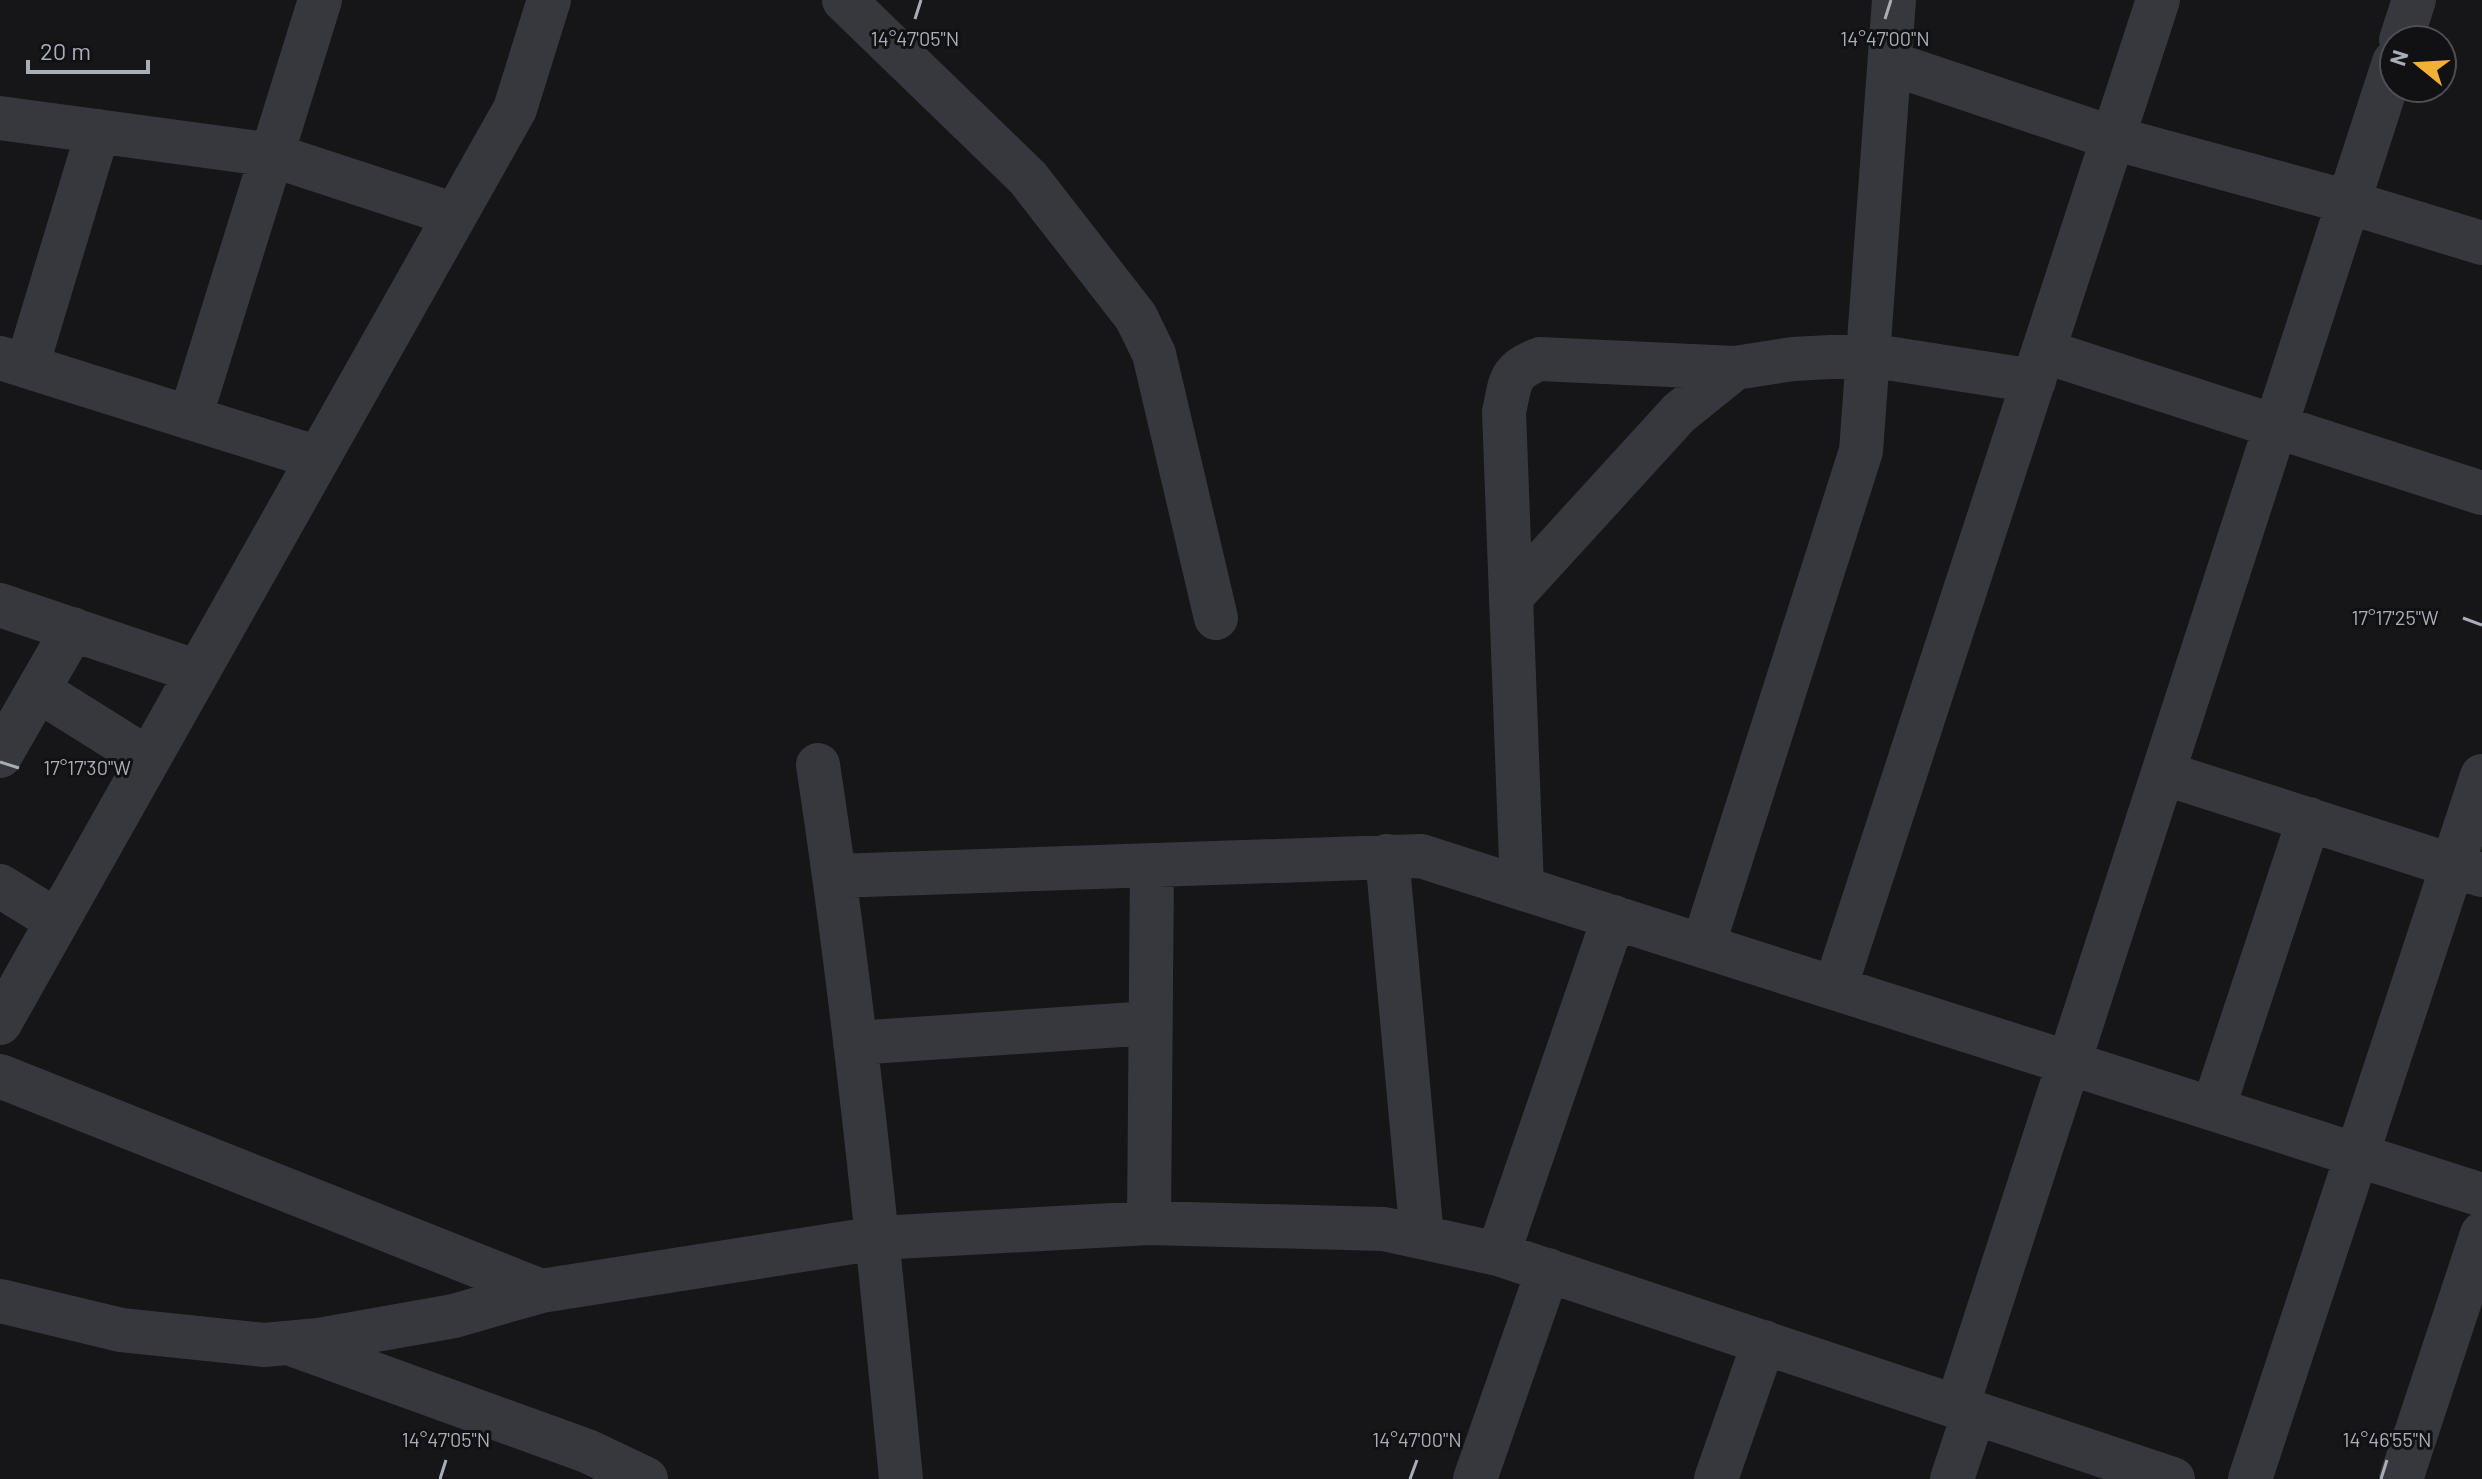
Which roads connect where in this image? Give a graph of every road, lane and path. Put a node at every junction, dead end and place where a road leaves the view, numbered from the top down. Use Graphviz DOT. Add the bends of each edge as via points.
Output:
graph roads {
  1 [pos="320,0"];
  2 [pos="549,0"];
  3 [pos="844,0"];
  4 [pos="1894,0"];
  5 [pos="2158,0"];
  6 [pos="2414,0"];
  7 [pos="2406,24"];
  8 [pos="1890,63"];
  9 [pos="2380,104"];
  10 [pos="0,118"];
  11 [pos="98,131"];
  12 [pos="2113,138"];
  13 [pos="272,155"];
  14 [pos="2348,202"];
  15 [pos="455,215"];
  16 [pos="2482,243"];
  17 [pos="1868,355"];
  18 [pos="13,362"];
  19 [pos="2038,366"];
  20 [pos="1735,368"];
  21 [pos="190,418"];
  22 [pos="2275,426"];
  23 [pos="318,458"];
  24 [pos="2482,493"];
  25 [pos="1511,597"];
  26 [pos="0,605"];
  27 [pos="1216,618"];
  28 [pos="73,629"];
  29 [pos="198,672"];
  30 [pos="38,690"];
  31 [pos="0,756"];
  32 [pos="148,759"];
  33 [pos="818,765"];
  34 [pos="2163,773"];
  35 [pos="2482,776"];
  36 [pos="2309,819"];
  37 [pos="1387,856"];
  38 [pos="1152,865"];
  39 [pos="2467,870"];
  40 [pos="835,876"];
  41 [pos="0,886"];
  42 [pos="1522,888"];
  43 [pos="1614,917"];
  44 [pos="57,921"];
  45 [pos="1703,946"];
  46 [pos="1835,988"];
  47 [pos="0,1023"];
  48 [pos="1150,1023"];
  49 [pos="855,1043"];
  50 [pos="2069,1063"];
  51 [pos="0,1076"];
  52 [pos="2213,1109"];
  53 [pos="2357,1155"];
  54 [pos="2482,1195"];
  55 [pos="1149,1223"];
  56 [pos="2482,1234"];
  57 [pos="1422,1237"];
  58 [pos="878,1238"];
  59 [pos="1498,1254"];
  60 [pos="1548,1270"];
  61 [pos="541,1291"];
  62 [pos="0,1301"];
  63 [pos="2468,1320"];
  64 [pos="1764,1342"];
  65 [pos="288,1343"];
  66 [pos="1966,1410"];
  67 [pos="646,1479"];
  68 [pos="901,1479"];
  69 [pos="1475,1479"];
  70 [pos="1716,1479"];
  71 [pos="1952,1479"];
  72 [pos="2173,1479"];
  73 [pos="2250,1479"];
  74 [pos="2401,1479"];
  1 -- 13 [label="street"];
  2 -- 15 [label="street" via="515,109"];
  3 -- 27 [label="street" via="1028,178 1136,317 1154,354"];
  4 -- 8 [label="street"];
  5 -- 12 [label="street"];
  6 -- 7 [label="street"];
  8 -- 12 [label="street"];
  8 -- 17 [label="street"];
  9 -- 14 [label="street"];
  10 -- 11 [label="street"];
  11 -- 13 [label="street"];
  11 -- 18 [label="street"];
  12 -- 14 [label="street"];
  12 -- 19 [label="street"];
  13 -- 15 [label="street"];
  13 -- 21 [label="street"];
  14 -- 16 [label="street"];
  14 -- 22 [label="street"];
  15 -- 23 [label="street"];
  17 -- 19 [label="street"];
  17 -- 20 [label="street"];
  17 -- 45 [label="street" via="1861,451"];
  18 -- 21 [label="street"];
  19 -- 22 [label="street"];
  19 -- 46 [label="street"];
  20 -- 25 [label="street" via="1679,413"];
  20 -- 25 [label="street" via="1540,359 1521,366 1504,412"];
  21 -- 23 [label="street"];
  22 -- 24 [label="street"];
  22 -- 34 [label="street"];
  23 -- 29 [label="street"];
  25 -- 42 [label="street"];
  26 -- 28 [label="street"];
  28 -- 29 [label="street"];
  28 -- 30 [label="street"];
  29 -- 32 [label="street"];
  30 -- 31 [label="street"];
  30 -- 32 [label="street"];
  32 -- 44 [label="street"];
  33 -- 40 [label="street"];
  34 -- 36 [label="street"];
  34 -- 50 [label="street"];
  35 -- 39 [label="street"];
  36 -- 39 [label="street"];
  36 -- 52 [label="street"];
  37 -- 38 [label="street"];
  37 -- 42 [label="street" via="1421,856"];
  37 -- 57 [label="street"];
  38 -- 40 [label="street"];
  38 -- 48 [label="street"];
  39 -- 53 [label="street"];
  40 -- 49 [label="street"];
  41 -- 44 [label="street"];
  42 -- 43 [label="street"];
  43 -- 45 [label="street"];
  43 -- 59 [label="street"];
  44 -- 47 [label="street"];
  45 -- 46 [label="street"];
  46 -- 50 [label="street"];
  48 -- 49 [label="street"];
  48 -- 55 [label="street"];
  49 -- 58 [label="street"];
  50 -- 52 [label="street"];
  50 -- 66 [label="street"];
  51 -- 61 [label="street"];
  52 -- 53 [label="street"];
  53 -- 54 [label="street"];
  53 -- 73 [label="street"];
  55 -- 57 [label="street" via="1384,1229"];
  55 -- 58 [label="street"];
  56 -- 63 [label="street"];
  57 -- 59 [label="street"];
  58 -- 61 [label="street"];
  58 -- 68 [label="street"];
  59 -- 60 [label="street"];
  60 -- 64 [label="street"];
  60 -- 69 [label="street"];
  61 -- 65 [label="street" via="454,1316"];
  62 -- 65 [label="street" via="121,1330 210,1342"];
  63 -- 74 [label="street"];
  64 -- 66 [label="street"];
  64 -- 70 [label="street"];
  65 -- 67 [label="street" via="587,1451"];
  66 -- 71 [label="street"];
  66 -- 72 [label="street"];
}
